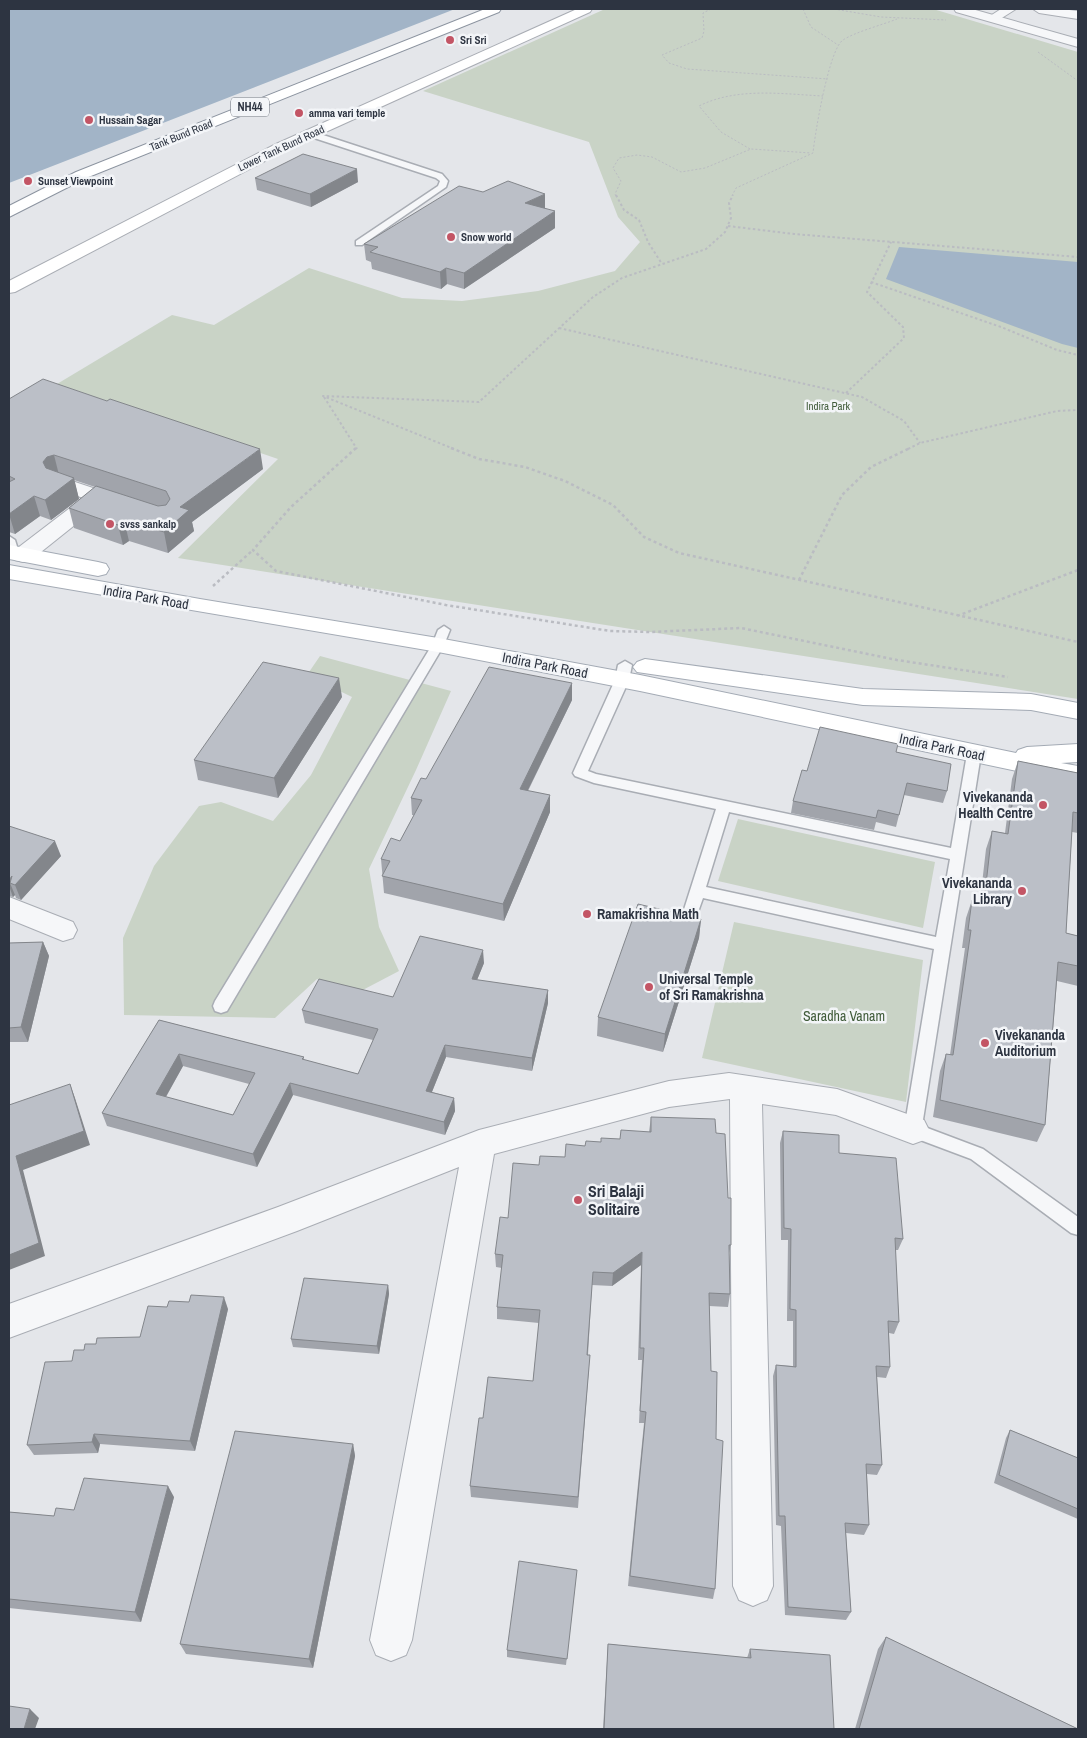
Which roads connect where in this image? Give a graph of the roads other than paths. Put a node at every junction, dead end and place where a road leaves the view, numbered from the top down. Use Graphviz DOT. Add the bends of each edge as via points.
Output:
graph roads {
  1 [pos="481,9"];
  2 [pos="495,9"];
  3 [pos="571,9"];
  4 [pos="586,9"];
  5 [pos="960,9"];
  6 [pos="973,9"];
  7 [pos="1010,9"];
  8 [pos="1039,9"];
  9 [pos="1078,15"];
  10 [pos="996,17"];
  11 [pos="1078,41"];
  12 [pos="311,134"];
  13 [pos="9,200"];
  14 [pos="9,212"];
  15 [pos="359,243"];
  16 [pos="9,276"];
  17 [pos="9,288"];
  18 [pos="60,483"];
  19 [pos="98,496"];
  20 [pos="144,512"];
  21 [pos="13,554"];
  22 [pos="441,637"];
  23 [pos="624,672"];
  24 [pos="1031,702"];
  25 [pos="1078,711"];
  26 [pos="1078,722"];
  27 [pos="1078,753"];
  28 [pos="985,756"];
  29 [pos="1078,775"];
  30 [pos="724,805"];
  31 [pos="957,854"];
  32 [pos="698,891"];
  33 [pos="9,907"];
  34 [pos="688,922"];
  35 [pos="63,930"];
  36 [pos="944,945"];
  37 [pos="221,1006"];
  38 [pos="746,1088"];
  39 [pos="913,1130"];
  40 [pos="479,1144"];
  41 [pos="1078,1226"];
  42 [pos="9,1321"];
  43 [pos="753,1586"];
  44 [pos="391,1640"];
  1 -- 13 [label="main road, NH44" via="111,155"];
  2 -- 14 [label="main road, Tank Bund Road / NH44" via="81,175"];
  3 -- 16 [label="main road, Lower Tank Bund Road" via="269,143 149,201"];
  4 -- 12 [label="main road, Lower Tank Bund Road"];
  5 -- 10 [label="street"];
  6 -- 10 [label="street"];
  7 -- 10 [label="street"];
  8 -- 9 [label="street"];
  10 -- 11 [label="street"];
  12 -- 15 [label="lane" via="439,176 444,181 442,187"];
  12 -- 17 [label="main road, Lower Tank Bund Road" via="220,177"];
  18 -- 19 [label="street"];
  19 -- 20 [label="street"];
  19 -- 21 [label="street"];
  21 -- 22 [label="main road, Indira Park Road"];
  21 -- 22 [label="main road, Indira Park Road" via="200,606"];
  22 -- 23 [label="main road, Indira Park Road"];
  22 -- 37 [label="lane"];
  23 -- 24 [label="main road, Indira Park Road" via="863,698"];
  23 -- 28 [label="main road, Indira Park Road"];
  23 -- 30 [label="lane" via="580,773"];
  24 -- 25 [label="main road, Indira Park Road"];
  24 -- 26 [label="main road"];
  27 -- 28 [label="main road"];
  28 -- 29 [label="main road, Indira Park Road"];
  28 -- 31 [label="lane"];
  30 -- 31 [label="lane"];
  30 -- 32 [label="lane"];
  31 -- 36 [label="lane"];
  32 -- 34 [label="lane"];
  32 -- 36 [label="lane"];
  33 -- 35 [label="street"];
  36 -- 39 [label="lane"];
  38 -- 39 [label="street" via="837,1102"];
  38 -- 40 [label="street" via="729,1086 669,1094"];
  38 -- 43 [label="street"];
  39 -- 41 [label="lane" via="977,1154"];
  40 -- 42 [label="street" via="285,1220"];
  40 -- 44 [label="street"];
}
